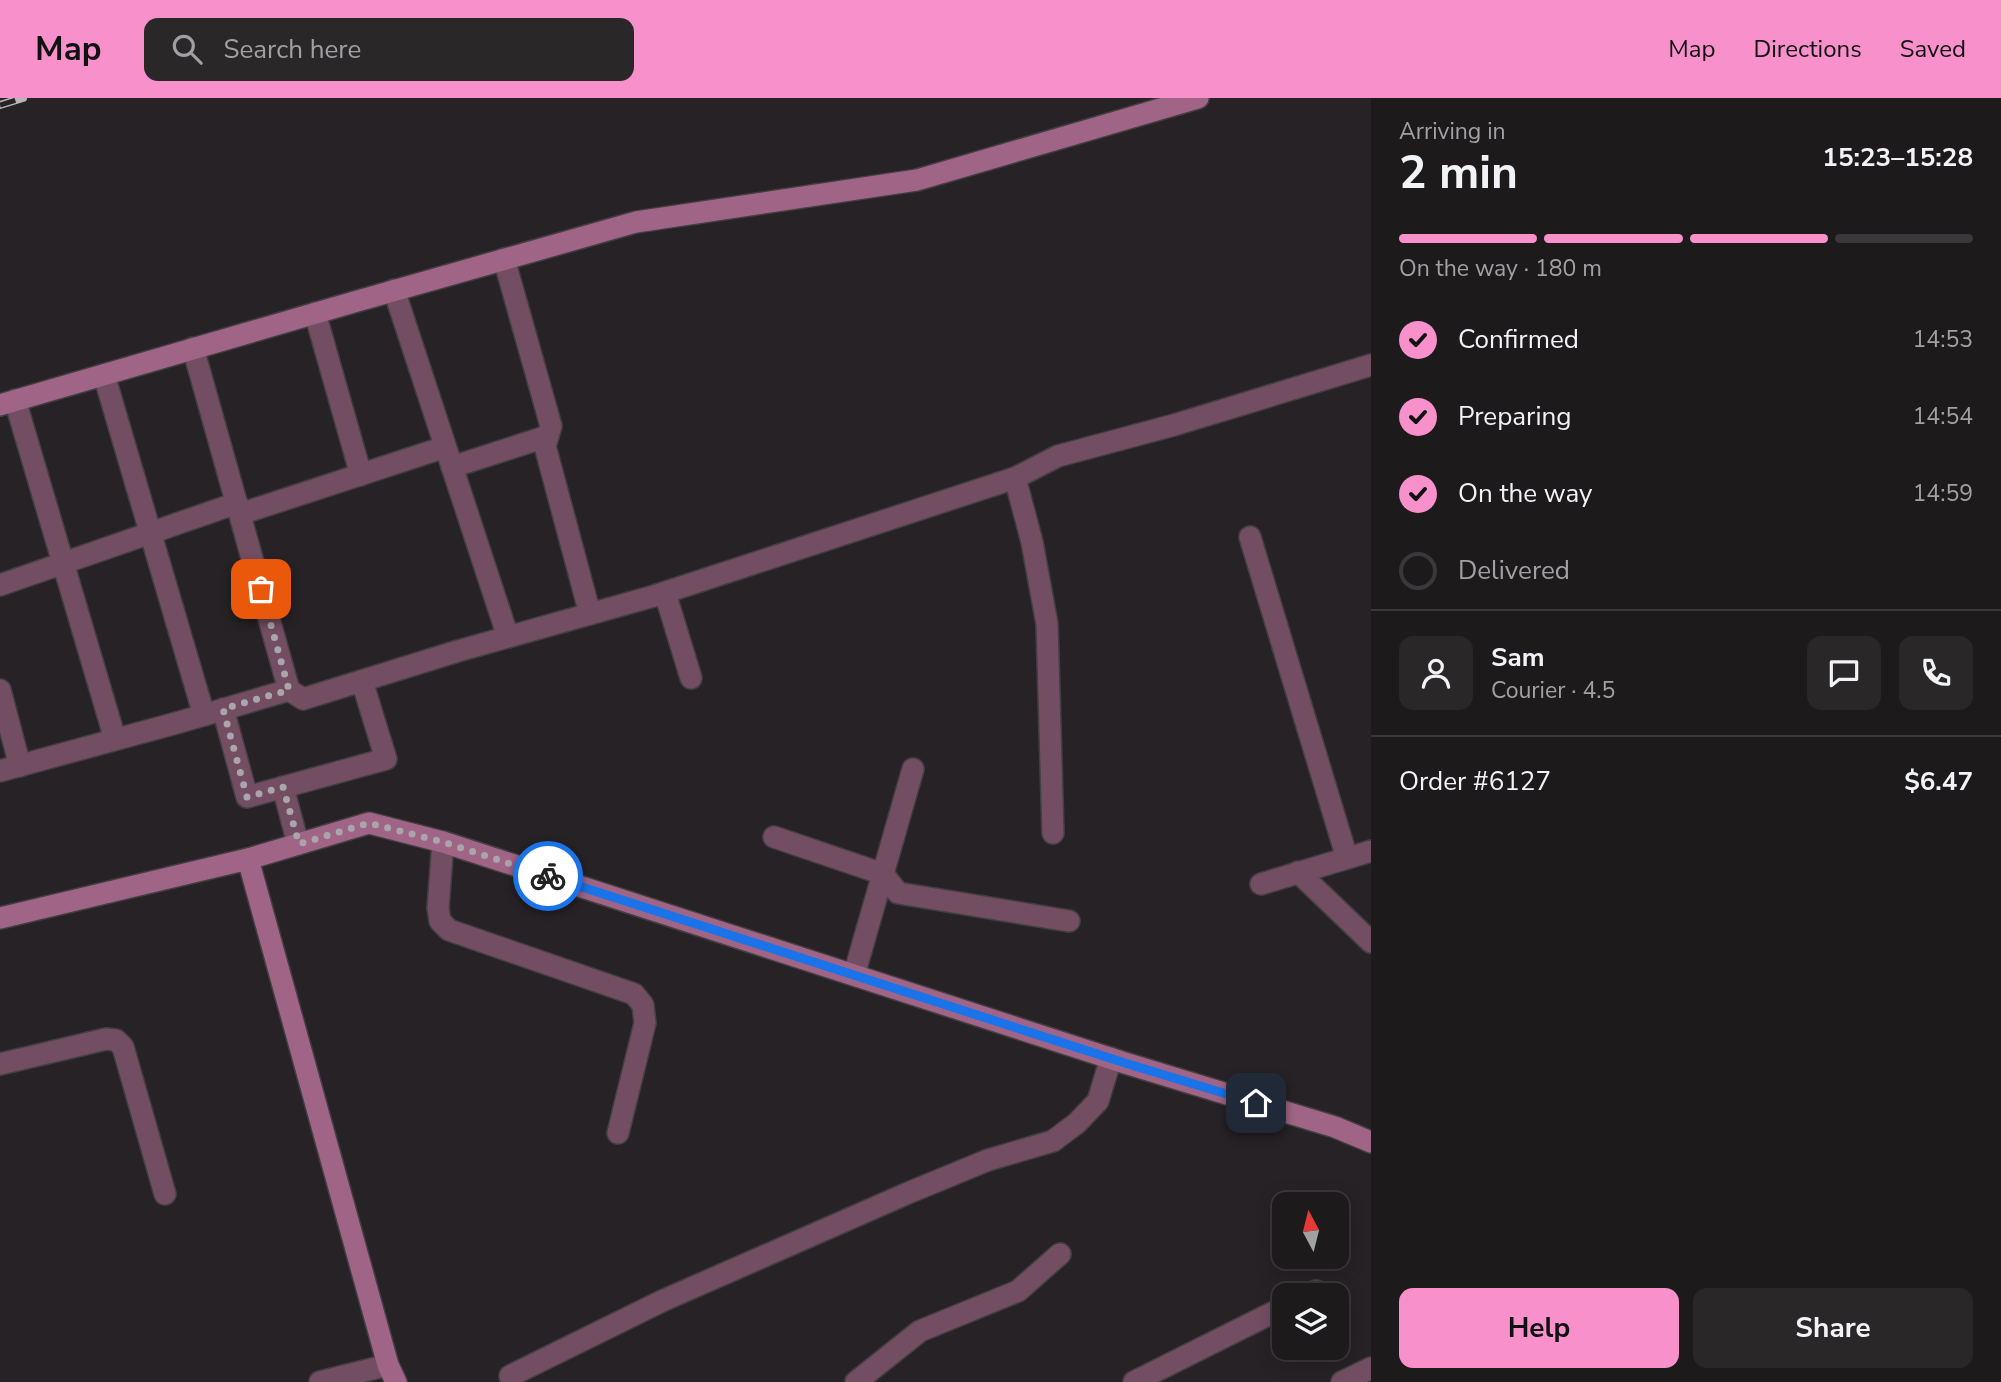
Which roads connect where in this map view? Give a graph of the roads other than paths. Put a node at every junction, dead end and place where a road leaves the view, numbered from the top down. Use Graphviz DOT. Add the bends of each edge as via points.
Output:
graph roads {
  1 [pos="1198,98"];
  2 [pos="504,259"];
  3 [pos="394,290"];
  4 [pos="315,313"];
  5 [pos="193,348"];
  6 [pos="1371,365"];
  7 [pos="104,375"];
  8 [pos="8,403"];
  9 [pos="548,436"];
  10 [pos="449,457"];
  11 [pos="361,475"];
  12 [pos="1015,478"];
  13 [pos="238,508"];
  14 [pos="151,534"];
  15 [pos="1250,537"];
  16 [pos="63,563"];
  17 [pos="0,585"];
  18 [pos="664,593"];
  19 [pos="590,614"];
  20 [pos="508,637"];
  21 [pos="691,678"];
  22 [pos="362,681"];
  23 [pos="0,690"];
  24 [pos="289,690"];
  25 [pos="214,712"];
  26 [pos="115,740"];
  27 [pos="10,768"];
  28 [pos="913,769"];
  29 [pos="283,787"];
  30 [pos="1052,833"];
  31 [pos="774,837"];
  32 [pos="443,842"];
  33 [pos="299,844"];
  34 [pos="1371,851"];
  35 [pos="1347,858"];
  36 [pos="248,859"];
  37 [pos="1298,872"];
  38 [pos="883,874"];
  39 [pos="1261,884"];
  40 [pos="0,918"];
  41 [pos="1069,921"];
  42 [pos="1371,942"];
  43 [pos="854,975"];
  44 [pos="1111,1058"];
  45 [pos="0,1064"];
  46 [pos="618,1133"];
  47 [pos="1371,1142"];
  48 [pos="165,1194"];
  49 [pos="1060,1254"];
  50 [pos="1272,1313"];
  51 [pos="1371,1368"];
  52 [pos="392,1373"];
  53 [pos="510,1376"];
  54 [pos="320,1382"];
  55 [pos="856,1382"];
  56 [pos="1134,1382"];
  57 [pos="1342,1382"];
  1 -- 2 [label="street" via="917,180 636,222"];
  2 -- 3 [label="street"];
  2 -- 9 [label="street" via="551,426"];
  3 -- 4 [label="street"];
  3 -- 10 [label="street"];
  4 -- 5 [label="street"];
  4 -- 11 [label="street"];
  5 -- 7 [label="street"];
  5 -- 13 [label="street"];
  6 -- 12 [label="street" via="1058,456"];
  7 -- 8 [label="street"];
  7 -- 14 [label="street"];
  8 -- 16 [label="street"];
  9 -- 10 [label="street"];
  9 -- 19 [label="street" via="545,446"];
  10 -- 11 [label="street"];
  10 -- 20 [label="street"];
  11 -- 13 [label="street"];
  12 -- 18 [label="street"];
  12 -- 30 [label="street" via="1047,624"];
  13 -- 14 [label="street"];
  13 -- 24 [label="street"];
  14 -- 16 [label="street"];
  14 -- 25 [label="street"];
  15 -- 35 [label="street"];
  16 -- 17 [label="street"];
  16 -- 26 [label="street"];
  18 -- 19 [label="street"];
  18 -- 21 [label="street"];
  19 -- 20 [label="street"];
  20 -- 22 [label="street"];
  22 -- 24 [label="street" via="303,699"];
  22 -- 29 [label="street" via="386,759"];
  23 -- 27 [label="street"];
  24 -- 25 [label="street"];
  25 -- 26 [label="street"];
  25 -- 29 [label="street" via="247,797"];
  26 -- 27 [label="street"];
  28 -- 38 [label="street"];
  29 -- 33 [label="street"];
  31 -- 38 [label="street"];
  32 -- 33 [label="street" via="369,823"];
  32 -- 43 [label="street"];
  32 -- 46 [label="street" via="438,908 440,921 449,930 634,994 643,1005 645,1023"];
  33 -- 36 [label="street"];
  34 -- 35 [label="street"];
  35 -- 37 [label="street"];
  36 -- 40 [label="street"];
  36 -- 52 [label="street"];
  37 -- 39 [label="street"];
  37 -- 42 [label="street"];
  38 -- 41 [label="street" via="898,893"];
  38 -- 43 [label="street"];
  43 -- 44 [label="street"];
  44 -- 47 [label="street"];
  44 -- 53 [label="street" via="1098,1101 1053,1141 988,1160 895,1198 662,1301"];
  45 -- 48 [label="street" via="116,1040 123,1047"];
  49 -- 55 [label="street" via="1018,1292 920,1331"];
  50 -- 56 [label="street"];
  51 -- 57 [label="street"];
  52 -- 54 [label="street"];
}
